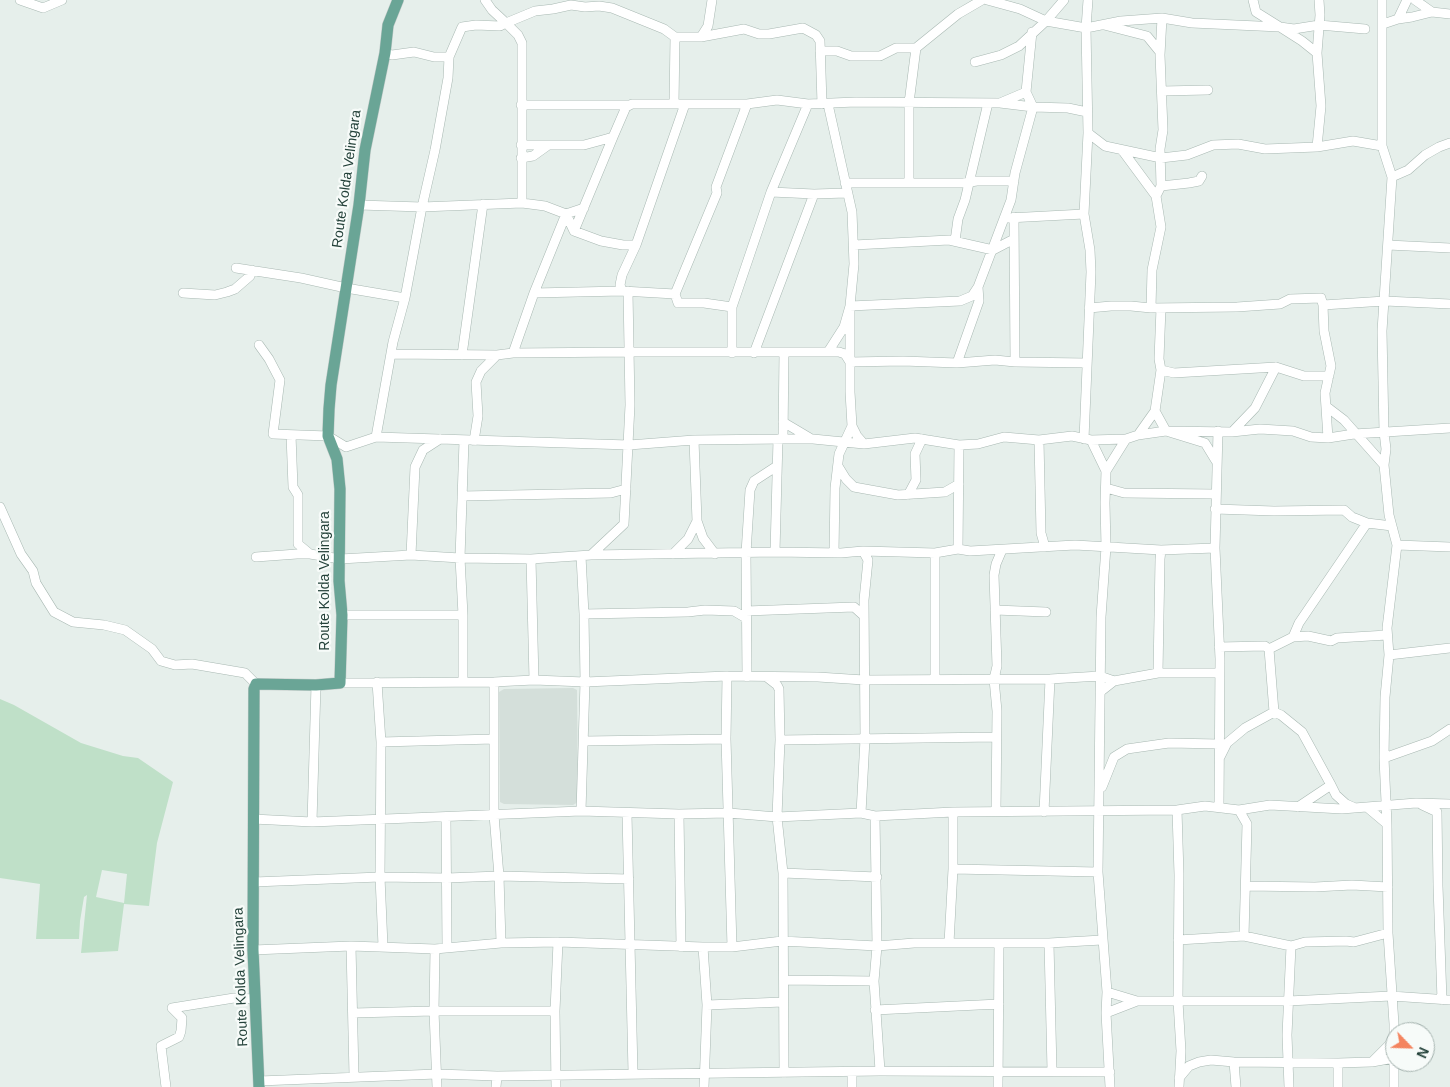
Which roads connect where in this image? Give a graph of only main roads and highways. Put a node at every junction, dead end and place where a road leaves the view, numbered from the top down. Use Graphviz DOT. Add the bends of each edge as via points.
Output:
graph roads {
  1 [pos="396,0"];
  2 [pos="259,1084"];
  1 -- 2 [label="main road, Route Kolda Velingara" via="388,25 365,150 360,204 331,385 328,436 339,477 340,683 256,684 254,689 253,950"];
}
